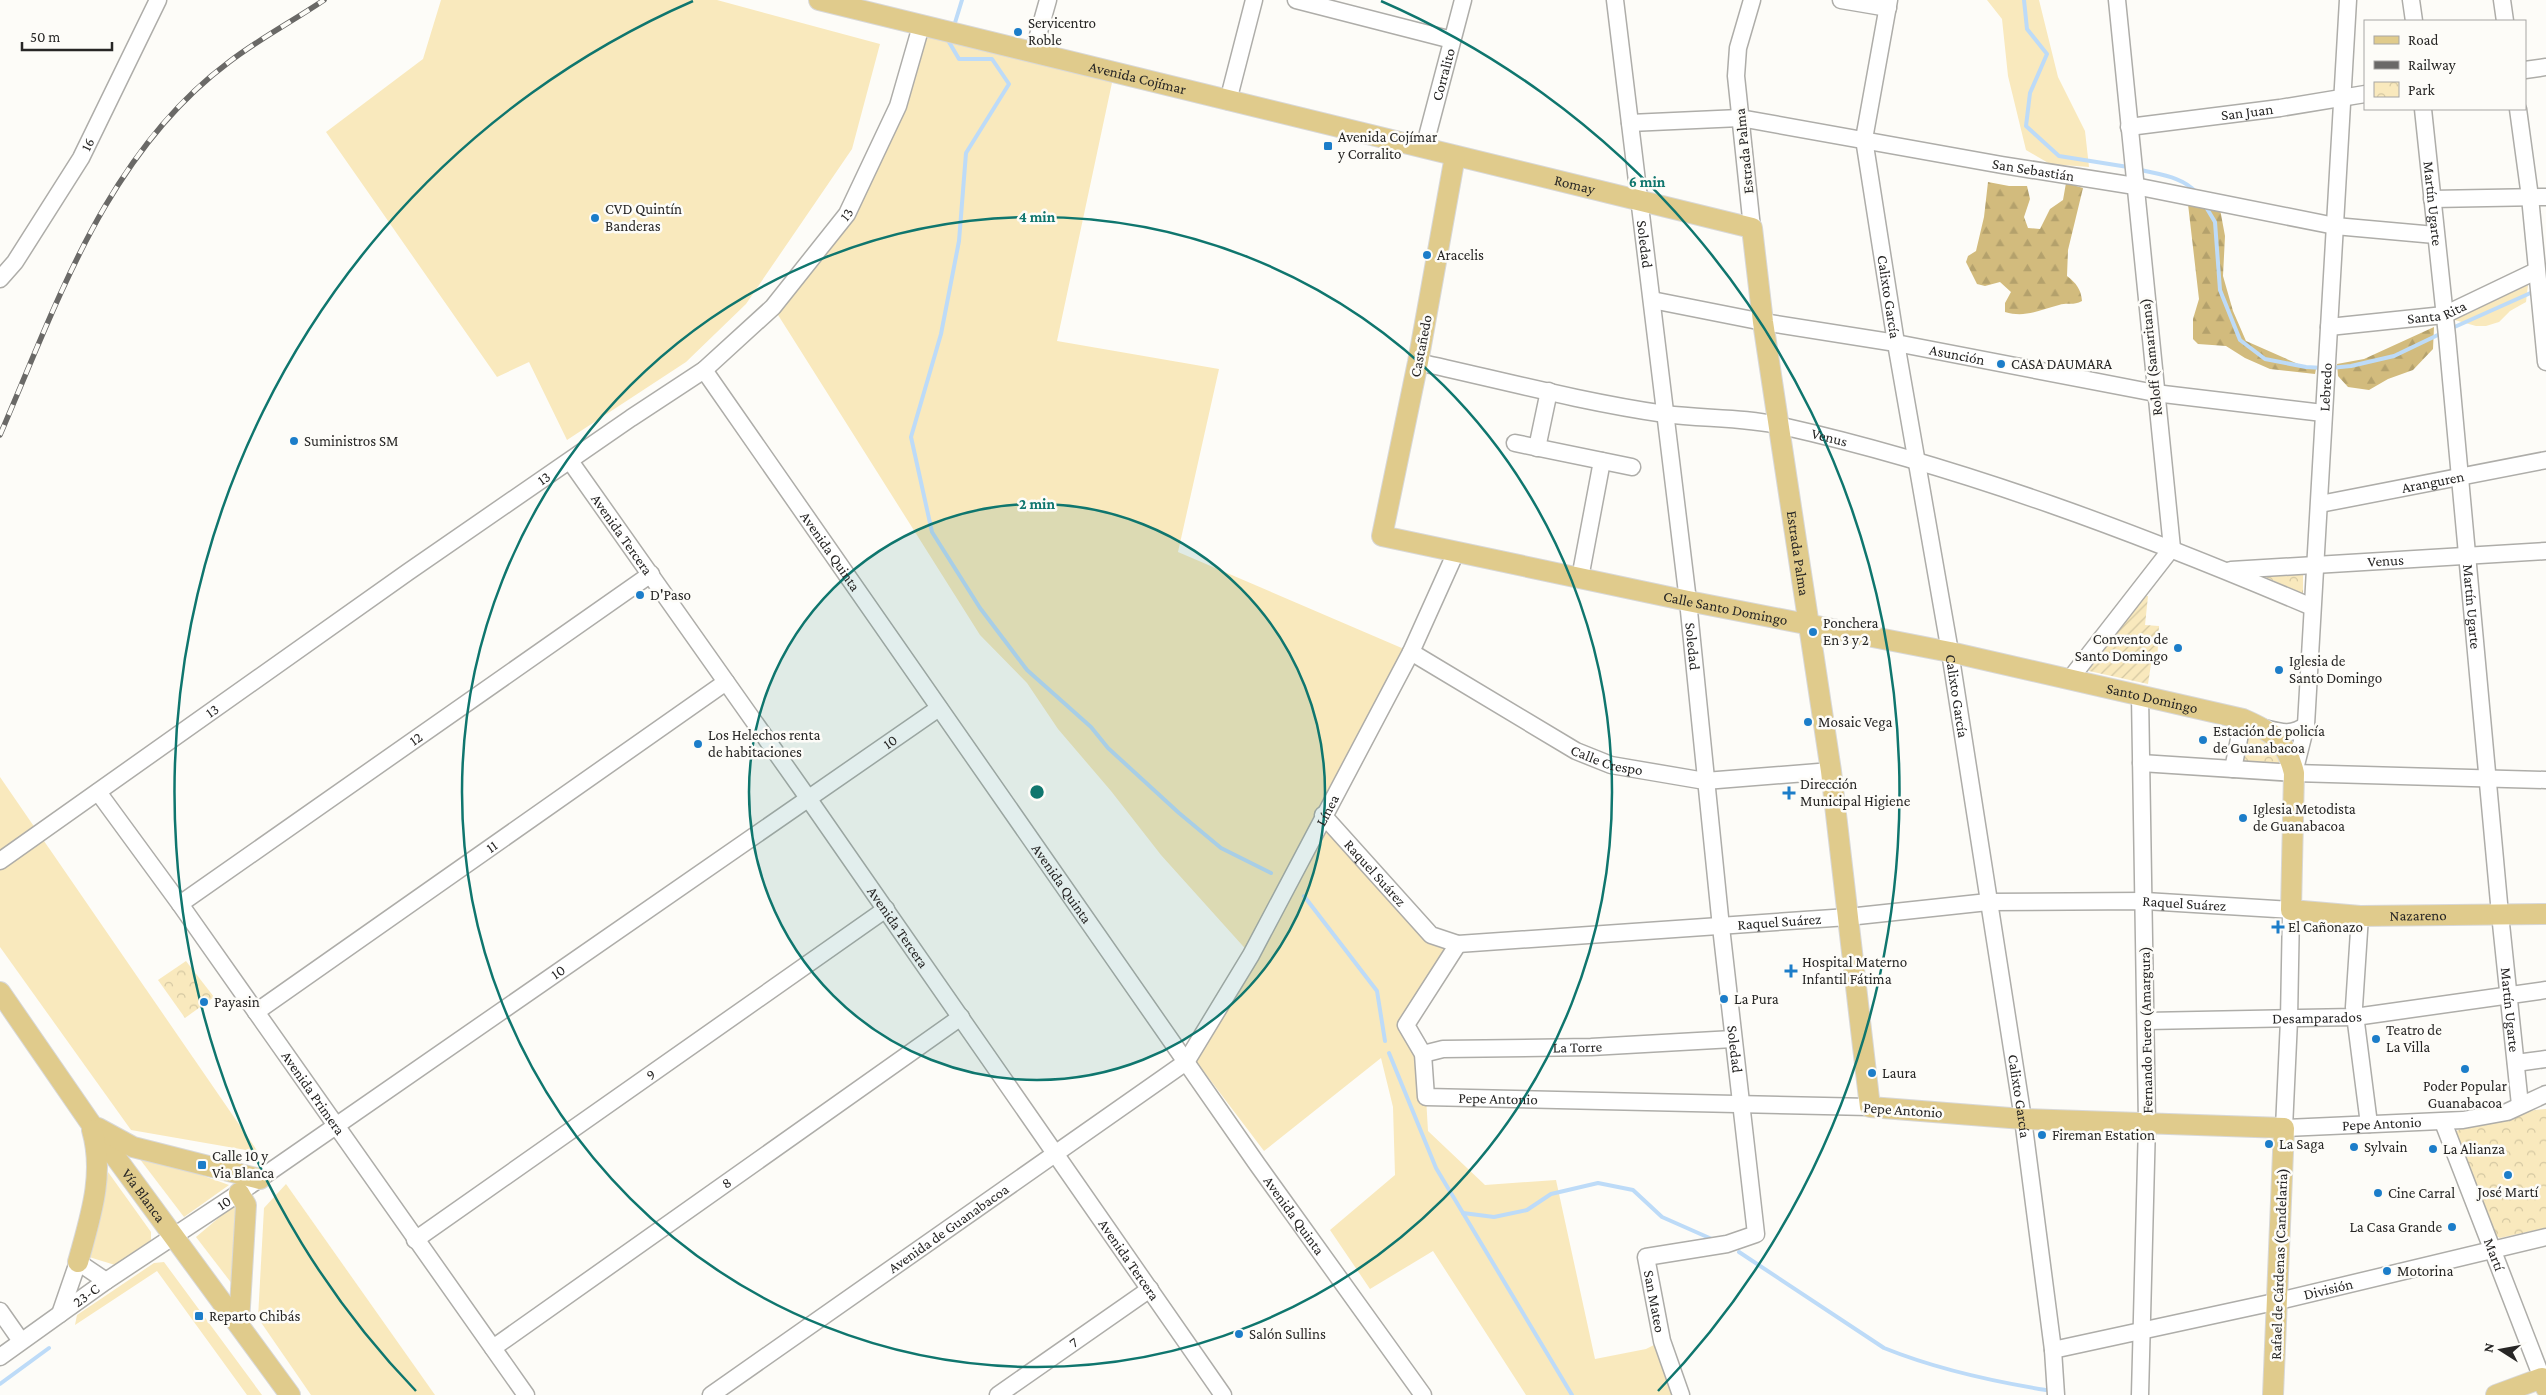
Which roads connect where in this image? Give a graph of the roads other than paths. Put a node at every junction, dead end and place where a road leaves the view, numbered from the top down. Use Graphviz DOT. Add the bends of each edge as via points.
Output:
graph roads {
  1 [pos="158,0"];
  2 [pos="819,0"];
  3 [pos="1048,0"];
  4 [pos="1254,0"];
  5 [pos="1296,0"];
  6 [pos="1463,0"];
  7 [pos="1615,0"];
  8 [pos="1752,0"];
  9 [pos="1841,0"];
  10 [pos="2117,0"];
  11 [pos="2348,0"];
  12 [pos="2411,0"];
  13 [pos="2502,0"];
  14 [pos="1888,4"];
  15 [pos="2414,20"];
  16 [pos="2505,20"];
  17 [pos="921,26"];
  18 [pos="1452,40"];
  19 [pos="1033,53"];
  20 [pos="2546,67"];
  21 [pos="2526,70"];
  22 [pos="2364,94"];
  23 [pos="2341,98"];
  24 [pos="1228,100"];
  25 [pos="2423,110"];
  26 [pos="2518,110"];
  27 [pos="1740,118"];
  28 [pos="1630,122"];
  29 [pos="2129,127"];
  30 [pos="1864,139"];
  31 [pos="1424,148"];
  32 [pos="1455,156"];
  33 [pos="2135,186"];
  34 [pos="2538,197"];
  35 [pos="2432,199"];
  36 [pos="1641,201"];
  37 [pos="2335,226"];
  38 [pos="1752,228"];
  39 [pos="2435,235"];
  40 [pos="2537,275"];
  41 [pos="0,279"];
  42 [pos="1652,300"];
  43 [pos="1763,322"];
  44 [pos="2446,325"];
  45 [pos="2329,327"];
  46 [pos="1896,343"];
  47 [pos="2546,352"];
  48 [pos="1418,362"];
  49 [pos="704,370"];
  50 [pos="1549,391"];
  51 [pos="2154,393"];
  52 [pos="2323,413"];
  53 [pos="1665,414"];
  54 [pos="1778,425"];
  55 [pos="1515,443"];
  56 [pos="1537,448"];
  57 [pos="570,460"];
  58 [pos="1917,460"];
  59 [pos="2546,460"];
  60 [pos="1602,461"];
  61 [pos="1632,467"];
  62 [pos="2459,477"];
  63 [pos="2320,504"];
  64 [pos="1382,536"];
  65 [pos="2172,548"];
  66 [pos="2546,551"];
  67 [pos="1456,552"];
  68 [pos="2468,555"];
  69 [pos="2314,566"];
  70 [pos="2226,570"];
  71 [pos="651,574"];
  72 [pos="1580,578"];
  73 [pos="1688,601"];
  74 [pos="2312,607"];
  75 [pos="1809,624"];
  76 [pos="1411,652"];
  77 [pos="1950,652"];
  78 [pos="2070,679"];
  79 [pos="726,682"];
  80 [pos="2140,695"];
  81 [pos="939,708"];
  82 [pos="2243,719"];
  83 [pos="2306,725"];
  84 [pos="2262,727"];
  85 [pos="2141,763"];
  86 [pos="2233,769"];
  87 [pos="1831,771"];
  88 [pos="2294,773"];
  89 [pos="2488,779"];
  90 [pos="2546,780"];
  91 [pos="1705,781"];
  92 [pos="98,792"];
  93 [pos="807,797"];
  94 [pos="1323,815"];
  95 [pos="0,861"];
  96 [pos="2145,901"];
  97 [pos="1988,902"];
  98 [pos="180,904"];
  99 [pos="886,909"];
  100 [pos="2291,910"];
  101 [pos="2500,914"];
  102 [pos="2546,914"];
  103 [pos="2360,916"];
  104 [pos="1848,917"];
  105 [pos="1720,927"];
  106 [pos="1458,944"];
  107 [pos="2546,990"];
  108 [pos="0,992"];
  109 [pos="2509,994"];
  110 [pos="256,1012"];
  111 [pos="2355,1017"];
  112 [pos="961,1018"];
  113 [pos="2289,1020"];
  114 [pos="2146,1021"];
  115 [pos="1733,1039"];
  116 [pos="1423,1054"];
  117 [pos="2546,1059"];
  118 [pos="1186,1062"];
  119 [pos="2516,1063"];
  120 [pos="2546,1094"];
  121 [pos="1741,1105"];
  122 [pos="2520,1105"];
  123 [pos="1870,1107"];
  124 [pos="2023,1119"];
  125 [pos="89,1121"];
  126 [pos="2443,1122"];
  127 [pos="2147,1124"];
  128 [pos="2369,1124"];
  129 [pos="336,1126"];
  130 [pos="2284,1128"];
  131 [pos="1056,1153"];
  132 [pos="260,1179"];
  133 [pos="239,1193"];
  134 [pos="1756,1234"];
  135 [pos="175,1236"];
  136 [pos="2546,1236"];
  137 [pos="415,1240"];
  138 [pos="2492,1250"];
  139 [pos="78,1262"];
  140 [pos="106,1281"];
  141 [pos="1150,1289"];
  142 [pos="2279,1301"];
  143 [pos="0,1311"];
  144 [pos="60,1314"];
  145 [pos="239,1323"];
  146 [pos="2141,1332"];
  147 [pos="21,1341"];
  148 [pos="493,1348"];
  149 [pos="2053,1350"];
  150 [pos="0,1357"];
  151 [pos="2545,1381"];
  152 [pos="290,1395"];
  153 [pos="526,1395"];
  154 [pos="712,1395"];
  155 [pos="998,1395"];
  156 [pos="1223,1395"];
  157 [pos="1424,1395"];
  158 [pos="1682,1395"];
  159 [pos="2056,1395"];
  160 [pos="2140,1395"];
  161 [pos="2274,1395"];
  162 [pos="2496,1395"];
  1 -- 41 [label="street, 16" via="81,158 15,262"];
  2 -- 17 [label="main road, Avenida Cojímar"];
  3 -- 19 [label="street"];
  4 -- 24 [label="street"];
  5 -- 18 [label="street"];
  6 -- 18 [label="street, Corralito"];
  7 -- 28 [label="street, Soledad"];
  8 -- 27 [label="street, Estrada Palma" via="1738,48 1736,76"];
  9 -- 14 [label="street"];
  10 -- 29 [label="street, Roloff (Samaritana)"];
  11 -- 23 [label="street, Lebredo"];
  12 -- 15 [label="street"];
  13 -- 16 [label="street"];
  14 -- 30 [label="street, Calixto García"];
  17 -- 19 [label="main road, Avenida Cojímar"];
  17 -- 49 [label="street, 13" via="898,106 847,214 773,307"];
  18 -- 31 [label="street, Corralito"];
  19 -- 24 [label="main road, Avenida Cojímar"];
  20 -- 21 [label="street"];
  22 -- 23 [label="street, San Juan"];
  23 -- 29 [label="street, San Juan"];
  23 -- 37 [label="street, Lebredo"];
  24 -- 31 [label="main road, Avenida Cojímar"];
  25 -- 35 [label="street, Martín Ugarte"];
  26 -- 34 [label="street"];
  27 -- 28 [label="street, San Sebastián"];
  27 -- 30 [label="street, San Sebastián"];
  27 -- 38 [label="street, Estrada Palma"];
  28 -- 36 [label="street, Soledad"];
  29 -- 33 [label="street, Roloff (Samaritana)"];
  30 -- 33 [label="street, San Sebastián"];
  30 -- 46 [label="street, Calixto García"];
  31 -- 32 [label="main road, Avenida Cojímar"];
  32 -- 36 [label="main road, Romay"];
  32 -- 48 [label="main road, Castañedo"];
  33 -- 37 [label="street, San Sebastián"];
  33 -- 51 [label="street, Roloff (Samaritana)"];
  34 -- 35 [label="street"];
  34 -- 40 [label="street"];
  35 -- 39 [label="street, Martín Ugarte"];
  36 -- 38 [label="main road, Romay"];
  36 -- 42 [label="street, Soledad"];
  37 -- 39 [label="street, San Sebastián"];
  37 -- 45 [label="street, Lebredo"];
  38 -- 43 [label="main road, Estrada Palma"];
  39 -- 44 [label="street, Martín Ugarte"];
  40 -- 44 [label="street, Santa Rita"];
  40 -- 47 [label="street"];
  42 -- 43 [label="street, Asunción"];
  42 -- 53 [label="street, Soledad"];
  43 -- 46 [label="street, Asunción"];
  43 -- 54 [label="main road, Estrada Palma"];
  44 -- 45 [label="street, Santa Rita"];
  44 -- 62 [label="street, Martín Ugarte"];
  45 -- 52 [label="street, Lebredo"];
  46 -- 51 [label="street, Asunción"];
  46 -- 58 [label="street, Calixto García"];
  48 -- 50 [label="street, Venus"];
  48 -- 64 [label="main road, Castañedo"];
  49 -- 57 [label="street, 13"];
  49 -- 81 [label="street, Avenida Quinta"];
  50 -- 53 [label="street, Venus"];
  50 -- 56 [label="street"];
  51 -- 52 [label="street, Asunción"];
  51 -- 65 [label="street, Roloff (Samaritana)"];
  52 -- 63 [label="street, Lebredo"];
  53 -- 54 [label="street, Venus"];
  53 -- 73 [label="street, Soledad"];
  54 -- 58 [label="street, Venus"];
  54 -- 75 [label="main road, Estrada Palma"];
  55 -- 56 [label="street"];
  56 -- 60 [label="street"];
  57 -- 71 [label="street, Avenida Tercera"];
  57 -- 92 [label="street, 13"];
  58 -- 65 [label="street, Venus"];
  58 -- 77 [label="street, Calixto García"];
  59 -- 62 [label="street, Aranguren"];
  60 -- 61 [label="street"];
  60 -- 72 [label="street"];
  62 -- 63 [label="street, Aranguren"];
  62 -- 68 [label="street, Martín Ugarte"];
  63 -- 69 [label="street, Lebredo"];
  64 -- 67 [label="main road, Calle Santo Domingo"];
  65 -- 70 [label="street, Venus"];
  65 -- 78 [label="street"];
  66 -- 68 [label="street, Venus"];
  67 -- 72 [label="main road, Calle Santo Domingo"];
  67 -- 76 [label="street, Línea"];
  68 -- 69 [label="street, Venus"];
  68 -- 89 [label="street, Martín Ugarte"];
  69 -- 70 [label="street, Venus"];
  69 -- 74 [label="street, Lebredo"];
  70 -- 74 [label="street, Venus"];
  71 -- 79 [label="street, Avenida Tercera"];
  71 -- 98 [label="street, 12"];
  72 -- 73 [label="main road, Calle Santo Domingo"];
  73 -- 75 [label="main road, Calle Santo Domingo"];
  73 -- 91 [label="street, Soledad"];
  74 -- 83 [label="street, Lebredo"];
  75 -- 77 [label="main road, Calle Santo Domingo"];
  75 -- 87 [label="main road, Estrada Palma"];
  76 -- 91 [label="street, Calle Crespo" via="1576,751 1611,764"];
  76 -- 94 [label="street, Línea"];
  77 -- 78 [label="main road, Calle Santo Domingo"];
  77 -- 97 [label="street, Calixto García"];
  78 -- 80 [label="main road, Santo Domingo"];
  79 -- 93 [label="street, Avenida Tercera"];
  79 -- 110 [label="street, 11"];
  80 -- 82 [label="main road, Santo Domingo"];
  80 -- 85 [label="street, Fernando Fuero (Amargura)"];
  81 -- 93 [label="street, 10"];
  81 -- 118 [label="street, Avenida Quinta"];
  82 -- 84 [label="main road, Santo Domingo"];
  82 -- 86 [label="street"];
  83 -- 84 [label="street" via="2291,733"];
  83 -- 88 [label="street, Lebredo"];
  84 -- 88 [label="main road, Santo Domingo" via="2284,746"];
  85 -- 86 [label="street"];
  85 -- 96 [label="street, Fernando Fuero (Amargura)"];
  86 -- 88 [label="street"];
  87 -- 91 [label="street, Calle Crespo"];
  87 -- 104 [label="main road, Estrada Palma"];
  88 -- 89 [label="street"];
  88 -- 100 [label="main road, Rafael de Cárdenas (Candelaria)"];
  89 -- 90 [label="street"];
  89 -- 101 [label="street, Martín Ugarte"];
  91 -- 105 [label="street, Soledad"];
  92 -- 95 [label="street, 13"];
  92 -- 98 [label="street, Avenida Primera"];
  93 -- 99 [label="street, Avenida Tercera"];
  93 -- 129 [label="street, 10"];
  94 -- 106 [label="street, Raquel Suárez" via="1431,935"];
  94 -- 118 [label="street, Línea" via="1251,955"];
  96 -- 97 [label="street, Raquel Suárez"];
  96 -- 100 [label="street, Raquel Suárez"];
  96 -- 114 [label="street, Fernando Fuero (Amargura)"];
  97 -- 104 [label="street, Raquel Suárez"];
  97 -- 124 [label="street, Calixto García"];
  98 -- 110 [label="street, Avenida Primera"];
  99 -- 112 [label="street, Avenida Tercera"];
  99 -- 137 [label="street, 9"];
  100 -- 103 [label="main road, Nazareno"];
  100 -- 113 [label="street, Rafael de Cárdenas (Candelaria)"];
  101 -- 102 [label="main road, Nazareno"];
  101 -- 103 [label="main road, Nazareno"];
  101 -- 109 [label="street, Martín Ugarte"];
  103 -- 111 [label="street"];
  104 -- 105 [label="street, Raquel Suárez"];
  104 -- 123 [label="main road, Estrada Palma"];
  105 -- 106 [label="street, Raquel Suárez"];
  105 -- 115 [label="street, Soledad"];
  106 -- 116 [label="street, Pepe Antonio" via="1406,1025"];
  107 -- 109 [label="street, Desamparados"];
  108 -- 125 [label="main road, Vía Blanca"];
  109 -- 111 [label="street, Desamparados"];
  109 -- 119 [label="street, Martín Ugarte"];
  110 -- 129 [label="street, Avenida Primera"];
  111 -- 113 [label="street, Desamparados"];
  111 -- 128 [label="street"];
  112 -- 131 [label="street, Avenida Tercera"];
  112 -- 148 [label="street, 8"];
  113 -- 114 [label="street, Desamparados"];
  113 -- 130 [label="street, Rafael de Cárdenas (Candelaria)"];
  114 -- 127 [label="street, Fernando Fuero (Amargura)"];
  115 -- 116 [label="street, La Torre" via="1591,1047 1443,1049"];
  115 -- 121 [label="street, Soledad"];
  116 -- 121 [label="street, Pepe Antonio" via="1426,1097"];
  117 -- 119 [label="street"];
  118 -- 131 [label="street, Avenida de Guanabacoa"];
  118 -- 157 [label="street, Avenida Quinta"];
  119 -- 122 [label="street, Martín Ugarte"];
  120 -- 122 [label="street, Pepe Antonio"];
  121 -- 123 [label="street, Pepe Antonio"];
  121 -- 134 [label="street, Soledad"];
  122 -- 126 [label="street, Pepe Antonio" via="2507,1112"];
  123 -- 124 [label="main road, Pepe Antonio"];
  124 -- 127 [label="main road, Pepe Antonio"];
  124 -- 149 [label="street, Calixto García"];
  125 -- 132 [label="main road" via="134,1147"];
  125 -- 135 [label="main road, Vía Blanca"];
  125 -- 139 [label="main road" via="98,1160 98,1183"];
  126 -- 128 [label="street, Pepe Antonio"];
  126 -- 138 [label="street, Martí"];
  127 -- 130 [label="main road, Pepe Antonio"];
  127 -- 146 [label="street, Fernando Fuero (Amargura)"];
  128 -- 130 [label="street, Pepe Antonio"];
  129 -- 132 [label="street, 10"];
  129 -- 137 [label="street, Avenida Primera"];
  130 -- 142 [label="main road, Rafael de Cárdenas (Candelaria)"];
  131 -- 141 [label="street, Avenida Tercera"];
  131 -- 154 [label="street, Avenida de Guanabacoa"];
  132 -- 133 [label="street, 10"];
  133 -- 135 [label="street, 10"];
  133 -- 145 [label="main road" via="246,1205"];
  134 -- 158 [label="street, San Mateo" via="1727,1244 1646,1258 1662,1341"];
  135 -- 140 [label="street, 23-C"];
  135 -- 145 [label="main road, Vía Blanca"];
  136 -- 138 [label="street, División"];
  137 -- 148 [label="street, Avenida Primera"];
  138 -- 142 [label="street, División"];
  138 -- 151 [label="street, Martí"];
  139 -- 140 [label="street"];
  139 -- 144 [label="street"];
  140 -- 144 [label="street, 23-C"];
  141 -- 155 [label="street, 7"];
  141 -- 156 [label="street, Avenida Tercera"];
  142 -- 146 [label="street, División"];
  142 -- 161 [label="main road, Rafael de Cárdenas (Candelaria)"];
  143 -- 147 [label="street"];
  144 -- 147 [label="street, 23-C"];
  145 -- 152 [label="main road, Vía Blanca"];
  146 -- 149 [label="street, División"];
  146 -- 160 [label="street, Fernando Fuero (Amargura)"];
  147 -- 150 [label="street, 23-C"];
  148 -- 153 [label="street, Avenida Primera"];
  149 -- 159 [label="street, Calixto García"];
  151 -- 162 [label="main road"];
}
